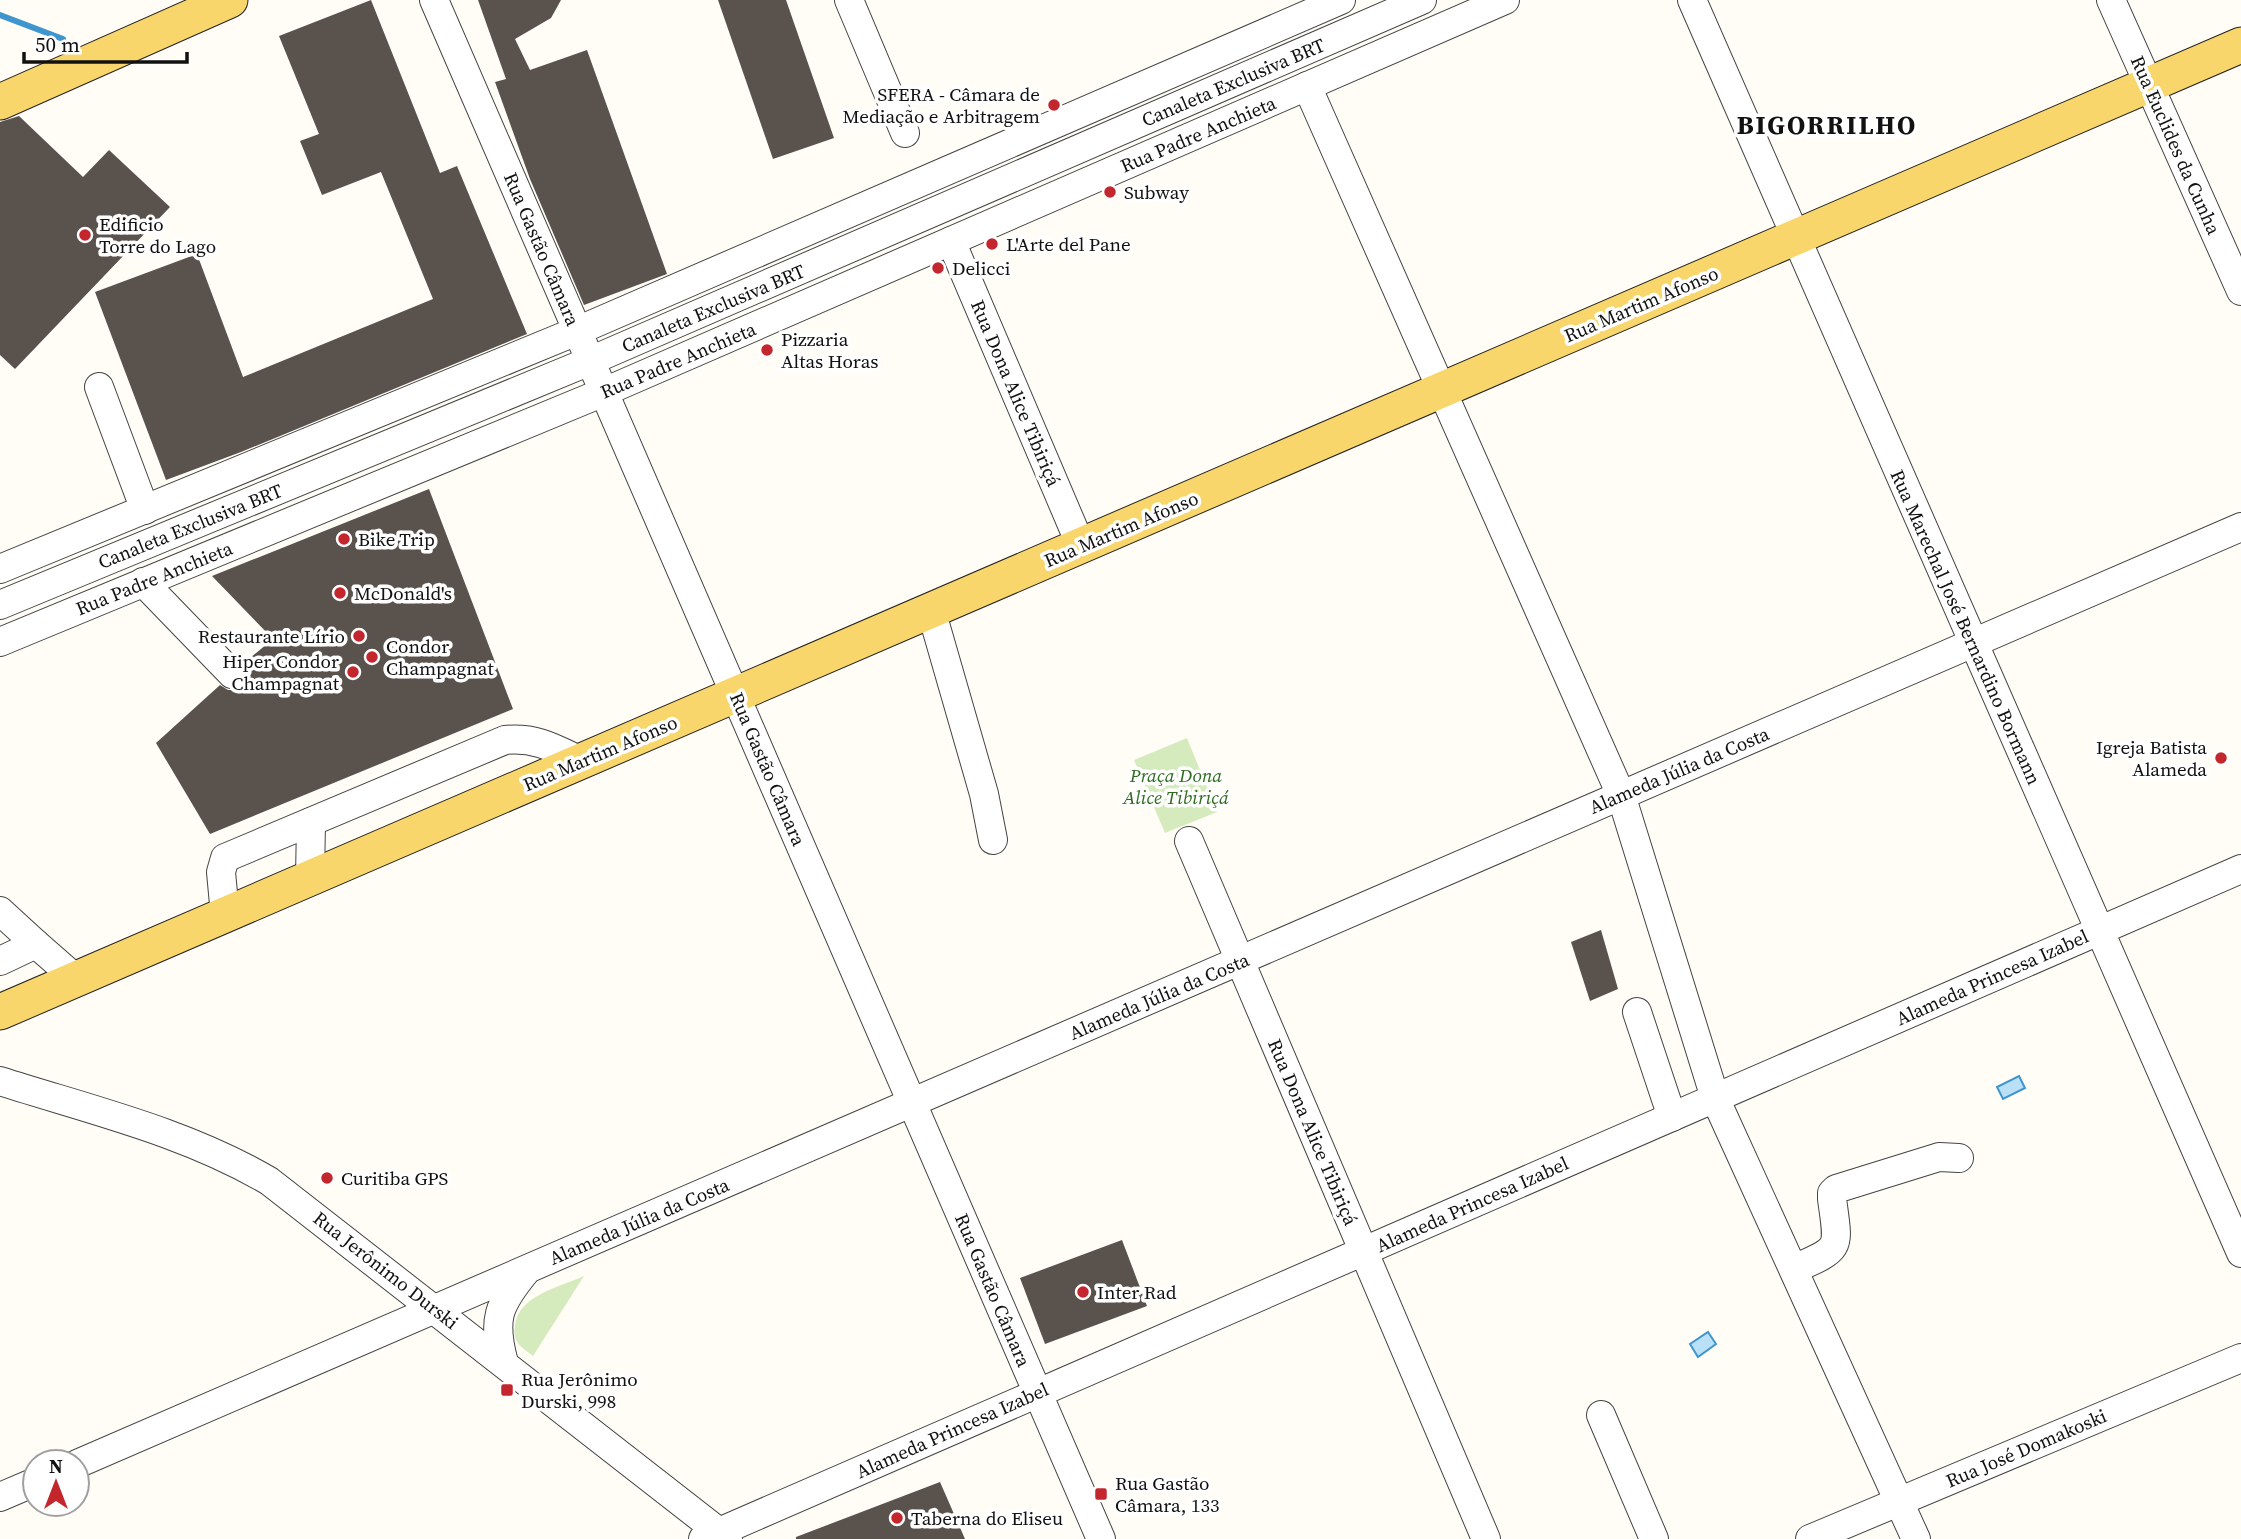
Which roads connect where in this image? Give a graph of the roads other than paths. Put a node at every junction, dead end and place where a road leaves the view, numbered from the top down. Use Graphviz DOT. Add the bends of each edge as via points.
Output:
graph roads {
  1 [pos="230,0"];
  2 [pos="434,0"];
  3 [pos="849,0"];
  4 [pos="1341,0"];
  5 [pos="1422,0"];
  6 [pos="1505,0"];
  7 [pos="1692,0"];
  8 [pos="2110,0"];
  9 [pos="2241,45"];
  10 [pos="2149,85"];
  11 [pos="1307,86"];
  12 [pos="0,102"];
  13 [pos="905,133"];
  14 [pos="1796,238"];
  15 [pos="951,241"];
  16 [pos="2241,291"];
  17 [pos="577,331"];
  18 [pos="590,361"];
  19 [pos="99,387"];
  20 [pos="1441,391"];
  21 [pos="604,392"];
  22 [pos="145,509"];
  23 [pos="2241,527"];
  24 [pos="1081,546"];
  25 [pos="0,569"];
  26 [pos="143,582"];
  27 [pos="0,605"];
  28 [pos="931,610"];
  29 [pos="0,642"];
  30 [pos="1974,643"];
  31 [pos="232,674"];
  32 [pos="735,695"];
  33 [pos="581,761"];
  34 [pos="1621,795"];
  35 [pos="311,822"];
  36 [pos="993,840"];
  37 [pos="1189,841"];
  38 [pos="2241,869"];
  39 [pos="310,878"];
  40 [pos="0,911"];
  41 [pos="225,915"];
  42 [pos="2100,930"];
  43 [pos="36,944"];
  44 [pos="1240,960"];
  45 [pos="0,961"];
  46 [pos="76,979"];
  47 [pos="0,1012"];
  48 [pos="1637,1012"];
  49 [pos="0,1081"];
  50 [pos="1715,1098"];
  51 [pos="912,1102"];
  52 [pos="1672,1117"];
  53 [pos="1959,1157"];
  54 [pos="1363,1251"];
  55 [pos="2241,1253"];
  56 [pos="528,1269"];
  57 [pos="1794,1269"];
  58 [pos="434,1310"];
  59 [pos="2241,1357"];
  60 [pos="504,1363"];
  61 [pos="1038,1393"];
  62 [pos="1601,1415"];
  63 [pos="91,1458"];
  64 [pos="21,1488"];
  65 [pos="0,1497"];
  66 [pos="1900,1501"];
  67 [pos="716,1537"];
  68 [pos="1101,1539"];
  69 [pos="1486,1539"];
  70 [pos="1654,1539"];
  71 [pos="1810,1539"];
  72 [pos="1916,1539"];
  1 -- 12 [label="main road"];
  2 -- 17 [label="street, Rua Gastão Câmara"];
  3 -- 13 [label="street"];
  4 -- 17 [label="street"];
  5 -- 18 [label="street, Canaleta Exclusiva BRT"];
  6 -- 11 [label="street, Rua Padre Anchieta"];
  7 -- 14 [label="street, Rua Marechal José Bernardino Bormann"];
  8 -- 10 [label="street, Rua Euclides da Cunha"];
  9 -- 10 [label="main road, Rua Martim Afonso"];
  10 -- 14 [label="main road, Rua Martim Afonso"];
  10 -- 16 [label="street, Rua Euclides da Cunha"];
  11 -- 15 [label="street, Rua Padre Anchieta"];
  11 -- 20 [label="street"];
  14 -- 20 [label="main road, Rua Martim Afonso"];
  14 -- 30 [label="street, Rua Marechal José Bernardino Bormann"];
  15 -- 21 [label="street, Rua Padre Anchieta"];
  15 -- 24 [label="street, Rua Dona Alice Tibiriçá"];
  17 -- 18 [label="street, Rua Gastão Câmara"];
  17 -- 22 [label="street"];
  18 -- 21 [label="street, Rua Gastão Câmara"];
  18 -- 27 [label="street, Canaleta Exclusiva BRT"];
  19 -- 22 [label="street"];
  20 -- 24 [label="main road, Rua Martim Afonso"];
  20 -- 34 [label="street"];
  21 -- 26 [label="street, Rua Padre Anchieta"];
  21 -- 32 [label="street, Rua Gastão Câmara"];
  22 -- 25 [label="street"];
  23 -- 30 [label="street, Alameda Júlia da Costa"];
  24 -- 28 [label="main road, Rua Martim Afonso"];
  26 -- 29 [label="street, Rua Padre Anchieta"];
  26 -- 31 [label="street"];
  28 -- 32 [label="main road, Rua Martim Afonso"];
  28 -- 36 [label="street"];
  30 -- 34 [label="street, Alameda Júlia da Costa"];
  30 -- 42 [label="street, Rua Marechal José Bernardino Bormann"];
  32 -- 33 [label="main road, Rua Martim Afonso"];
  32 -- 51 [label="street, Rua Gastão Câmara"];
  33 -- 35 [label="street" via="541,742 505,740"];
  33 -- 39 [label="main road, Rua Martim Afonso"];
  34 -- 44 [label="street, Alameda Júlia da Costa"];
  34 -- 50 [label="street"];
  35 -- 39 [label="street"];
  35 -- 41 [label="street" via="225,858 220,872"];
  37 -- 44 [label="street, Rua Dona Alice Tibiriçá"];
  38 -- 42 [label="street, Alameda Princesa Izabel"];
  39 -- 41 [label="main road, Rua Martim Afonso"];
  40 -- 43 [label="street"];
  41 -- 46 [label="main road, Rua Martim Afonso"];
  42 -- 50 [label="street, Alameda Princesa Izabel"];
  42 -- 55 [label="street, Rua Marechal José Bernardino Bormann"];
  43 -- 45 [label="street"];
  43 -- 46 [label="street"];
  44 -- 51 [label="street, Alameda Júlia da Costa"];
  44 -- 54 [label="street, Rua Dona Alice Tibiriçá"];
  46 -- 47 [label="main road, Rua Martim Afonso"];
  48 -- 52 [label="street"];
  49 -- 58 [label="street, Rua Jerônimo Durski" via="175,1136 241,1164 298,1201"];
  50 -- 52 [label="street, Alameda Princesa Izabel"];
  50 -- 57 [label="street"];
  51 -- 56 [label="street, Alameda Júlia da Costa"];
  51 -- 61 [label="street, Rua Gastão Câmara"];
  52 -- 54 [label="street, Alameda Princesa Izabel"];
  53 -- 57 [label="street" via="1939,1157 1836,1189 1832,1194 1835,1244 1825,1255"];
  54 -- 61 [label="street, Alameda Princesa Izabel"];
  54 -- 69 [label="street, Rua Dona Alice Tibiriçá"];
  56 -- 58 [label="street, Alameda Júlia da Costa"];
  56 -- 60 [label="street" via="510,1290 498,1317"];
  57 -- 66 [label="street"];
  58 -- 60 [label="street, Rua Jerônimo Durski"];
  58 -- 63 [label="street, Alameda Júlia da Costa"];
  59 -- 66 [label="street, Rua José Domakoski"];
  60 -- 67 [label="street, Rua Jerônimo Durski"];
  61 -- 67 [label="street, Alameda Princesa Izabel"];
  61 -- 68 [label="street, Rua Gastão Câmara"];
  62 -- 70 [label="street"];
  64 -- 65 [label="street"];
  66 -- 71 [label="street, Rua José Domakoski"];
  66 -- 72 [label="street"];
}
